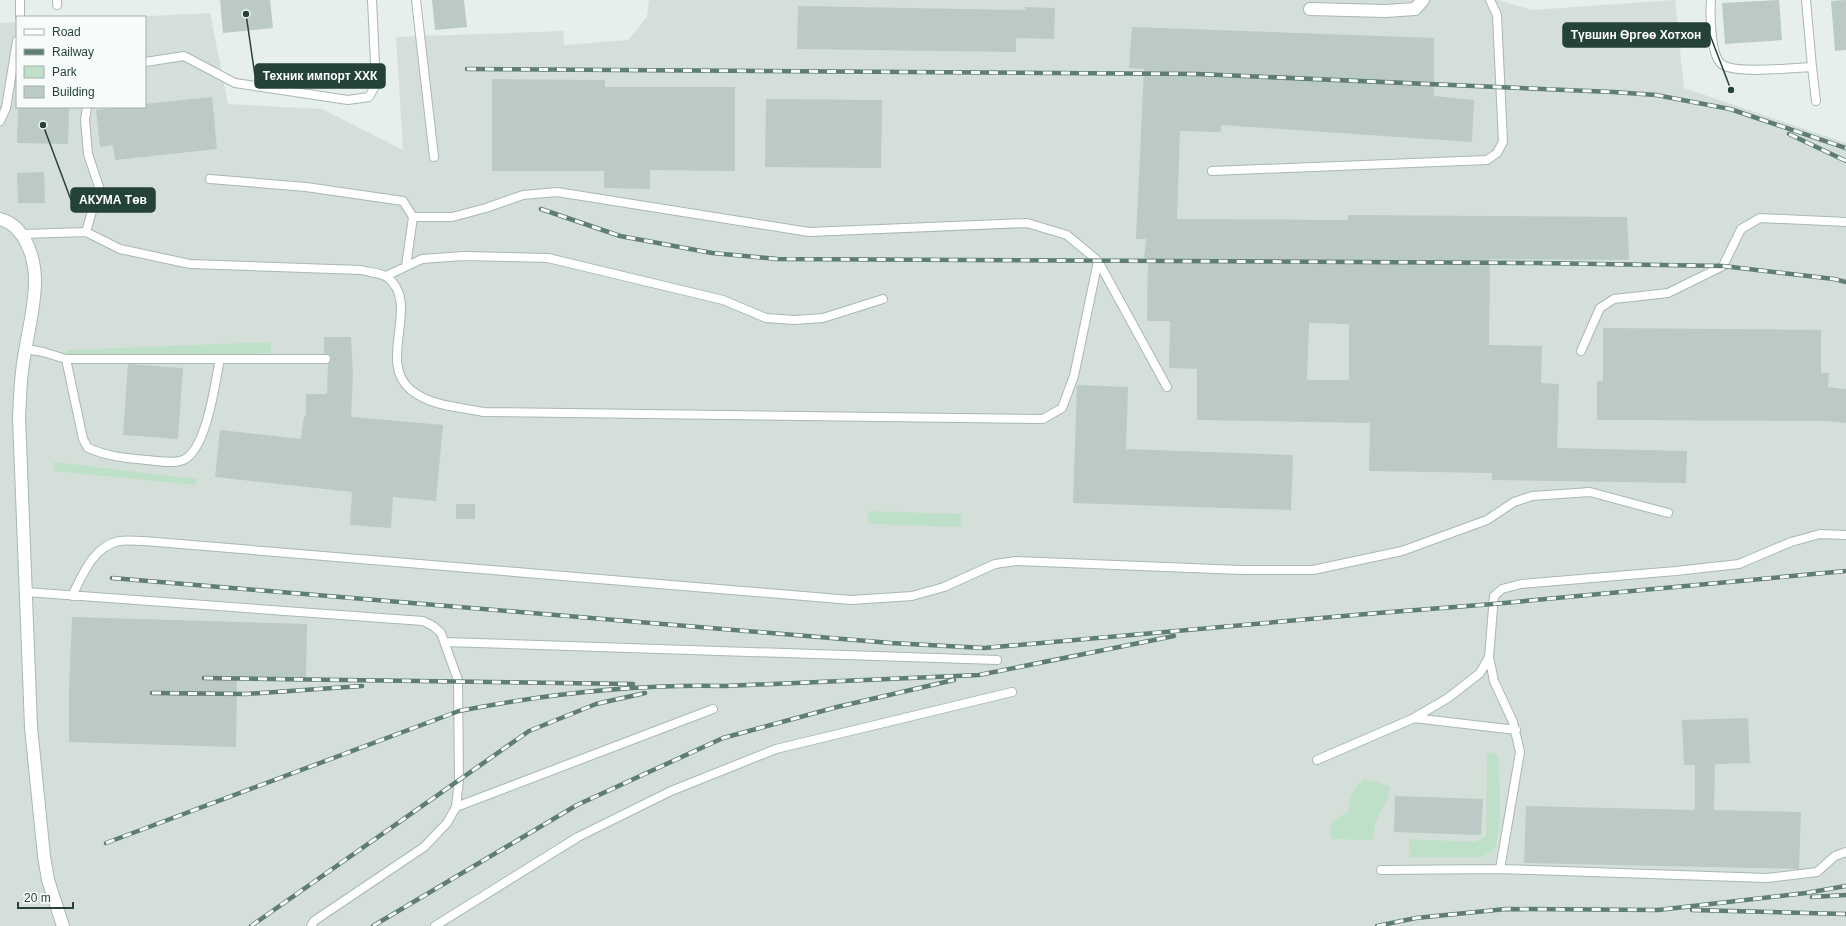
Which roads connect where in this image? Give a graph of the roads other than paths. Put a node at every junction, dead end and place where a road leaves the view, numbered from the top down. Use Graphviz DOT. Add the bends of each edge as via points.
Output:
graph roads {
  1 [pos="20,0"];
  2 [pos="372,0"];
  3 [pos="416,0"];
  4 [pos="1423,0"];
  5 [pos="1490,0"];
  6 [pos="1711,0"];
  7 [pos="1806,0"];
  8 [pos="1310,9"];
  9 [pos="20,16"];
  10 [pos="16,47"];
  11 [pos="146,62"];
  12 [pos="1812,67"];
  13 [pos="1816,101"];
  14 [pos="87,108"];
  15 [pos="0,121"];
  16 [pos="434,157"];
  17 [pos="1212,171"];
  18 [pos="210,179"];
  19 [pos="413,217"];
  20 [pos="0,219"];
  21 [pos="1846,222"];
  22 [pos="86,232"];
  23 [pos="23,234"];
  24 [pos="1098,261"];
  25 [pos="406,266"];
  26 [pos="386,276"];
  27 [pos="883,299"];
  28 [pos="26,349"];
  29 [pos="1581,350"];
  30 [pos="66,359"];
  31 [pos="220,359"];
  32 [pos="326,359"];
  33 [pos="1166,387"];
  34 [pos="1668,513"];
  35 [pos="1846,535"];
  36 [pos="26,592"];
  37 [pos="72,596"];
  38 [pos="445,642"];
  39 [pos="1489,658"];
  40 [pos="997,660"];
  41 [pos="1012,692"];
  42 [pos="713,709"];
  43 [pos="1414,718"];
  44 [pos="1516,730"];
  45 [pos="1317,760"];
  46 [pos="456,807"];
  47 [pos="1846,852"];
  48 [pos="1500,869"];
  49 [pos="1381,870"];
  50 [pos="63,926"];
  51 [pos="311,926"];
  52 [pos="435,926"];
  1 -- 9 [label="lane"];
  2 -- 11 [label="lane" via="376,84 369,97 348,100 235,83 184,56"];
  3 -- 16 [label="lane"];
  4 -- 8 [label="street" via="1415,9"];
  5 -- 17 [label="lane" via="1497,15 1503,142 1497,153 1487,160"];
  6 -- 12 [label="lane" via="1715,55 1722,65 1738,70"];
  7 -- 12 [label="lane"];
  10 -- 15 [label="lane" via="6,108"];
  12 -- 13 [label="lane"];
  14 -- 22 [label="lane" via="85,120 88,154 99,187"];
  18 -- 19 [label="lane" via="306,187 403,201"];
  19 -- 24 [label="lane" via="452,217 523,195 557,192 809,232 1027,223 1067,235"];
  19 -- 25 [label="lane"];
  20 -- 23 [label="street" via="7,221"];
  21 -- 29 [label="lane" via="1760,218 1741,229 1723,266 1668,292 1614,299 1600,308"];
  22 -- 23 [label="lane"];
  22 -- 26 [label="lane" via="120,249 190,264 360,270"];
  23 -- 28 [label="street" via="32,261 35,281"];
  24 -- 26 [label="lane" via="1074,376 1062,408 1043,418 483,412 428,400 410,390 398,373 400,298 393,283"];
  24 -- 33 [label="lane"];
  25 -- 26 [label="lane"];
  25 -- 27 [label="lane" via="422,259 463,256 548,258 723,300 766,318 794,320 823,318"];
  28 -- 30 [label="lane"];
  28 -- 36 [label="street" via="19,417"];
  30 -- 31 [label="lane"];
  30 -- 31 [label="lane" via="83,439 88,448 107,456 168,462 184,460 194,450 204,433"];
  31 -- 32 [label="lane"];
  34 -- 37 [label="lane" via="1590,492 1532,496 1514,502 1487,520 1402,551 1313,570 1241,570 1016,561 995,564 944,587 912,596 851,600 120,541 105,547 92,558"];
  35 -- 39 [label="lane" via="1820,534 1790,542 1739,564 1521,584 1502,589 1494,596"];
  36 -- 37 [label="lane"];
  36 -- 50 [label="street" via="31,727 44,856 48,880"];
  37 -- 38 [label="lane" via="423,621 441,633"];
  38 -- 40 [label="lane"];
  38 -- 46 [label="lane" via="458,680 459,780"];
  39 -- 43 [label="lane" via="1480,673 1448,698"];
  39 -- 44 [label="lane" via="1494,681"];
  41 -- 52 [label="lane" via="776,749 671,791 578,837"];
  42 -- 46 [label="lane"];
  43 -- 44 [label="lane"];
  43 -- 45 [label="lane"];
  44 -- 48 [label="lane" via="1520,752"];
  46 -- 51 [label="lane" via="447,823 424,847 314,921"];
  47 -- 48 [label="lane" via="1835,856 1817,872 1767,878"];
  48 -- 49 [label="lane"];
}
